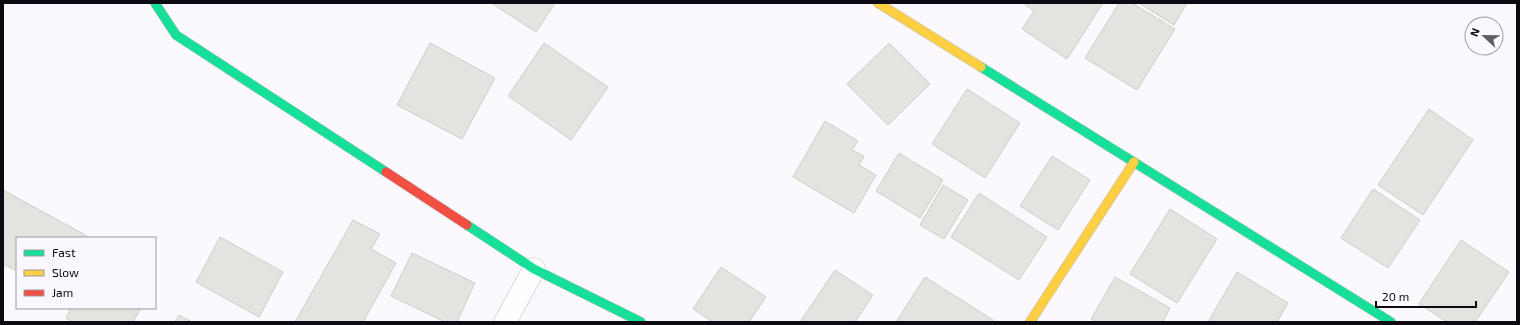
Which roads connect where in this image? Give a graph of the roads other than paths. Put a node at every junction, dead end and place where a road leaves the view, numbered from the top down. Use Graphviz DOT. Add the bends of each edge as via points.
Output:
graph roads {
  1 [pos="155,3"];
  2 [pos="878,3"];
  3 [pos="1134,162"];
  4 [pos="534,269"];
  5 [pos="506,322"];
  6 [pos="641,322"];
  7 [pos="1030,322"];
  8 [pos="1391,322"];
  1 -- 4 [label="street" via="176,35"];
  2 -- 3 [label="street"];
  3 -- 7 [label="street"];
  3 -- 8 [label="street"];
  4 -- 5 [label="street"];
  4 -- 6 [label="street"];
}
